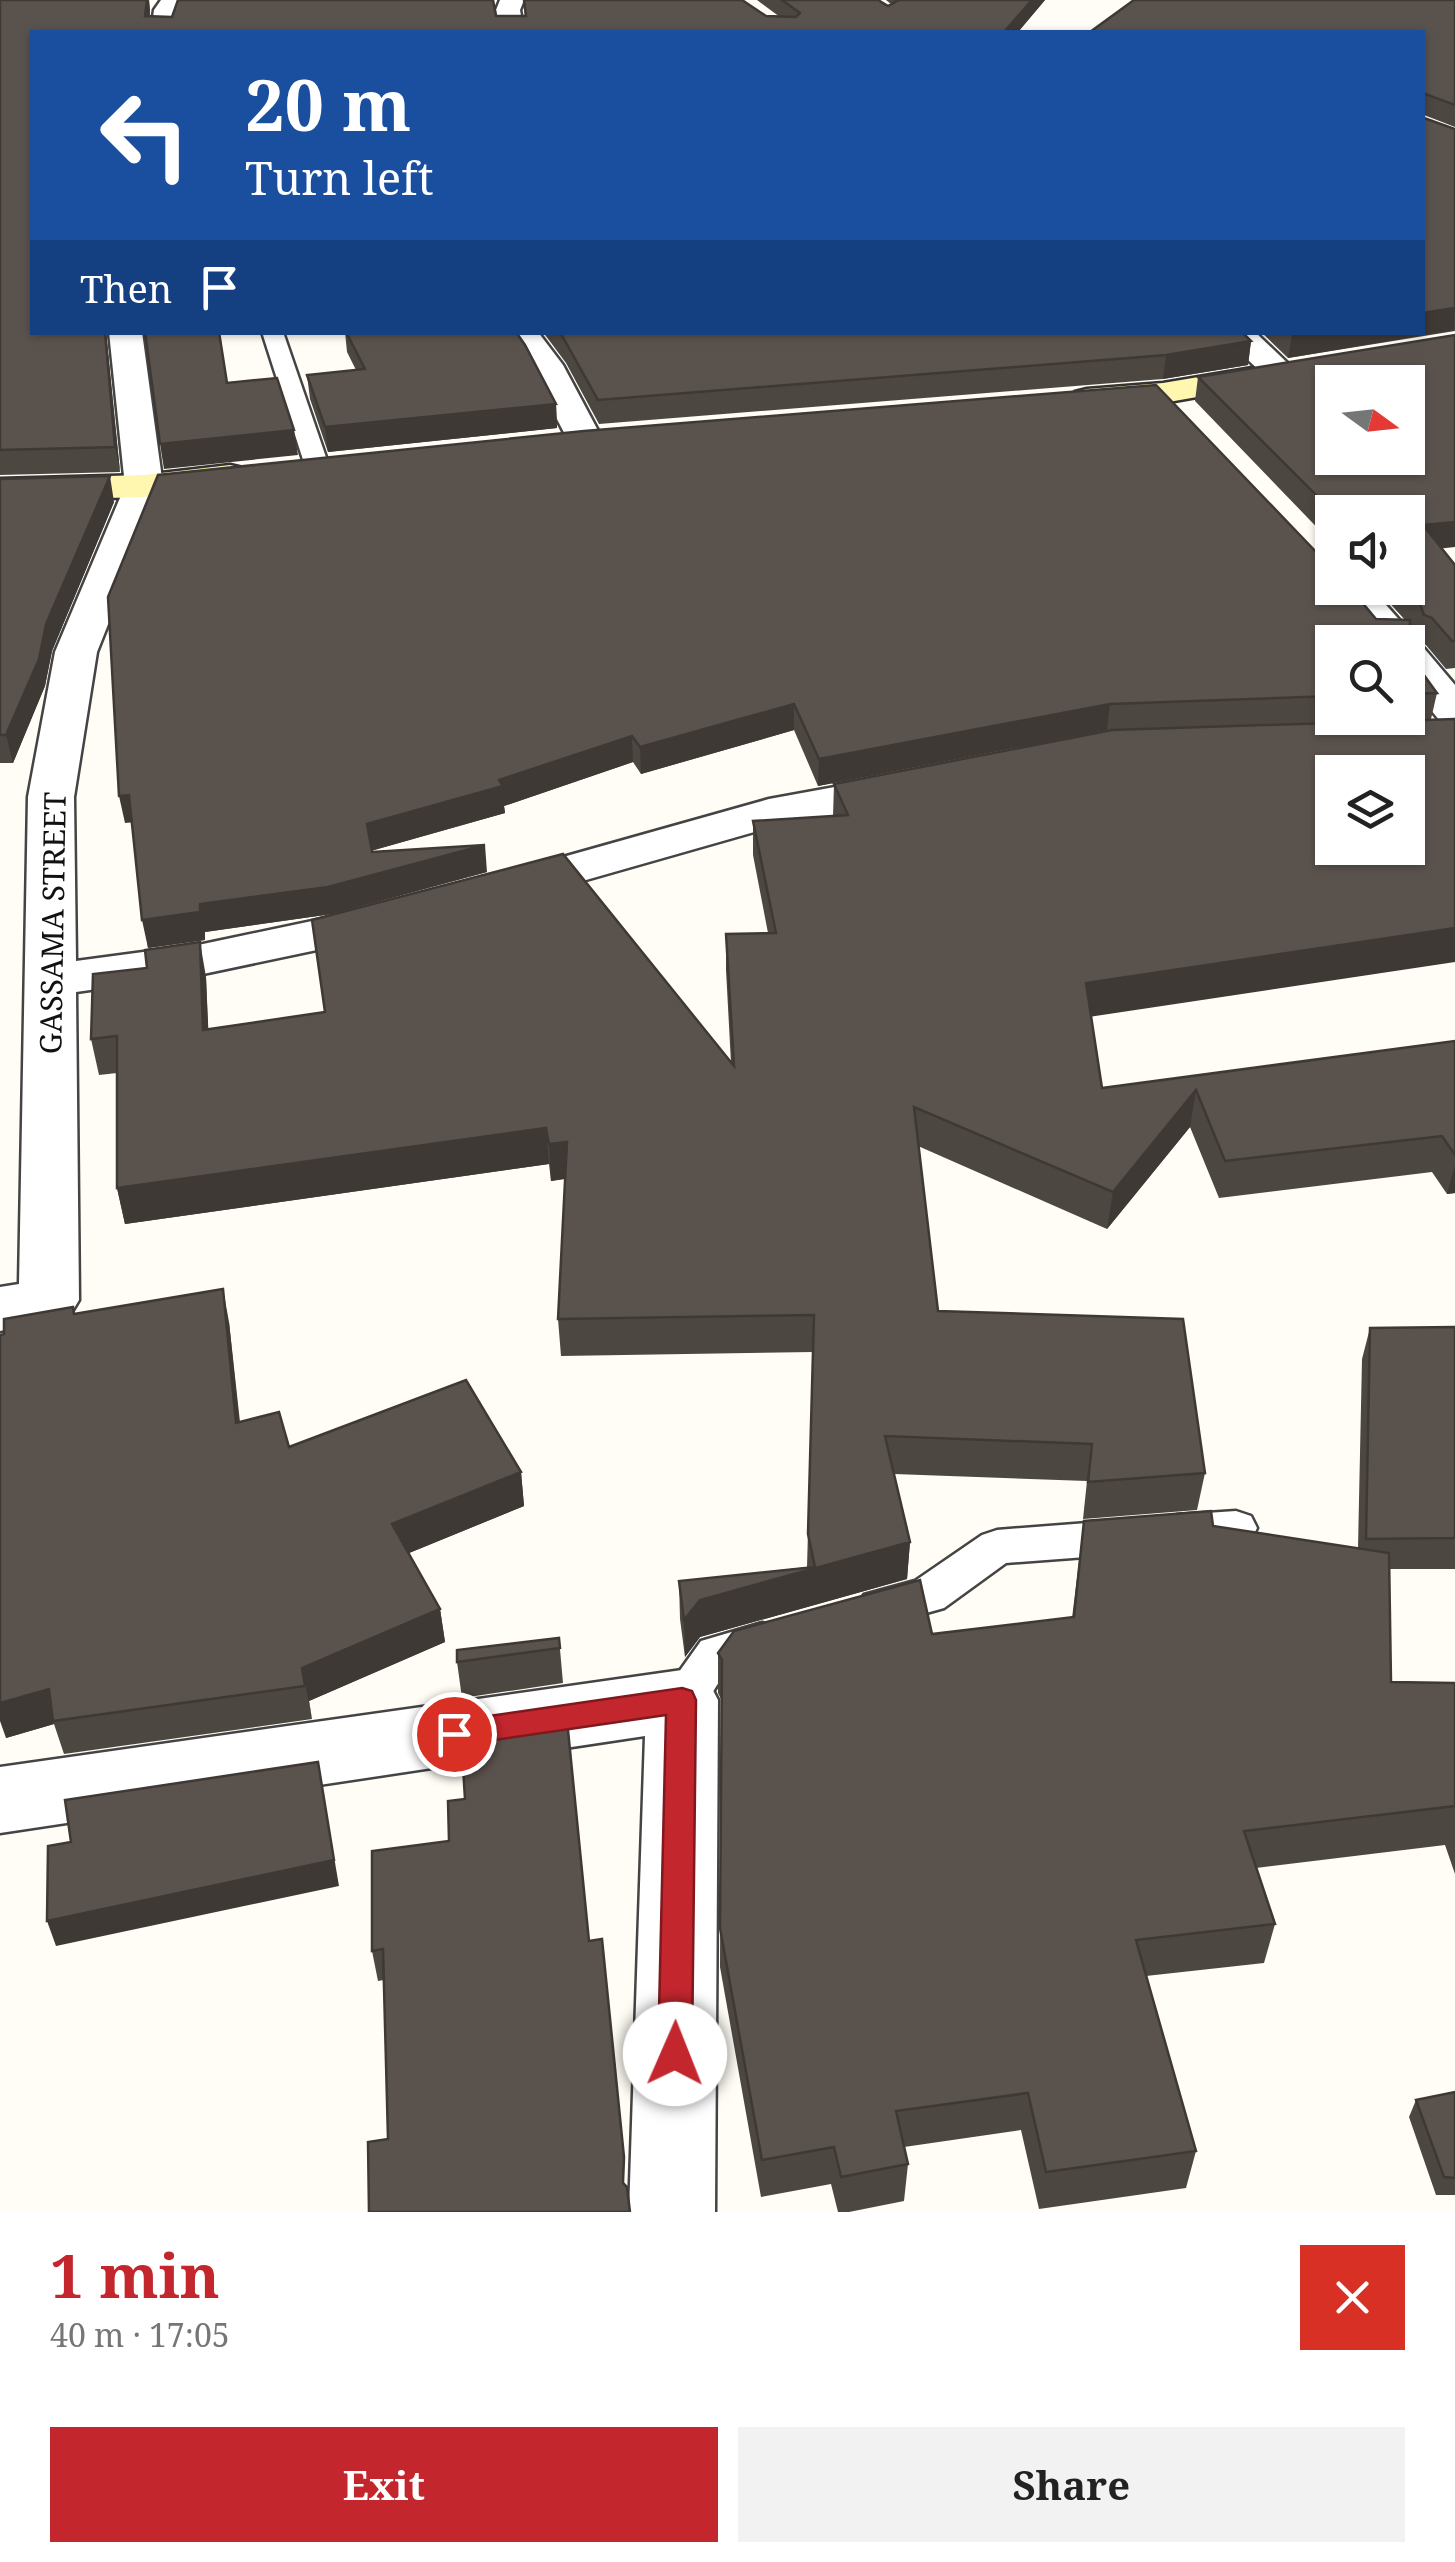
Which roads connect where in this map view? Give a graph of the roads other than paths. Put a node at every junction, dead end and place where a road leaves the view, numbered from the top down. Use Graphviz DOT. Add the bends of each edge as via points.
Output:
graph roads {
  1 [pos="173,0"];
  2 [pos="512,0"];
  3 [pos="163,30"];
  4 [pos="512,30"];
  5 [pos="125,335"];
  6 [pos="273,335"];
  7 [pos="522,335"];
  8 [pos="1238,335"];
  9 [pos="1315,368"];
  10 [pos="1280,374"];
  11 [pos="1163,393"];
  12 [pos="1048,402"];
  13 [pos="1189,420"];
  14 [pos="624,436"];
  15 [pos="585,440"];
  16 [pos="549,443"];
  17 [pos="356,462"];
  18 [pos="317,466"];
  19 [pos="144,486"];
  20 [pos="0,490"];
  21 [pos="1364,605"];
  22 [pos="1382,625"];
  23 [pos="1425,692"];
  24 [pos="1442,728"];
  25 [pos="954,778"];
  26 [pos="50,980"];
  27 [pos="0,1309"];
  28 [pos="1236,1528"];
  29 [pos="682,1700"];
  30 [pos="0,1800"];
  31 [pos="672,2212"];
  1 -- 3 [label="street"];
  2 -- 4 [label="street"];
  5 -- 19 [label="street, GASSAMA STREET"];
  6 -- 18 [label="lane"];
  7 -- 15 [label="street"];
  8 -- 10 [label="street"];
  9 -- 10 [label="main road"];
  10 -- 11 [label="main road"];
  11 -- 12 [label="main road"];
  11 -- 13 [label="street"];
  14 -- 15 [label="main road"];
  15 -- 16 [label="main road"];
  17 -- 18 [label="main road"];
  18 -- 19 [label="main road"];
  19 -- 20 [label="main road"];
  19 -- 26 [label="street, GASSAMA STREET" via="76,652 51,797"];
  21 -- 22 [label="street"];
  23 -- 24 [label="street"];
  25 -- 26 [label="street" via="768,814 339,932"];
  26 -- 27 [label="street, GASSAMA STREET" via="49,1300"];
  28 -- 29 [label="lane" via="997,1547 928,1595 717,1654"];
  29 -- 30 [label="street"];
  29 -- 31 [label="street"];
}
